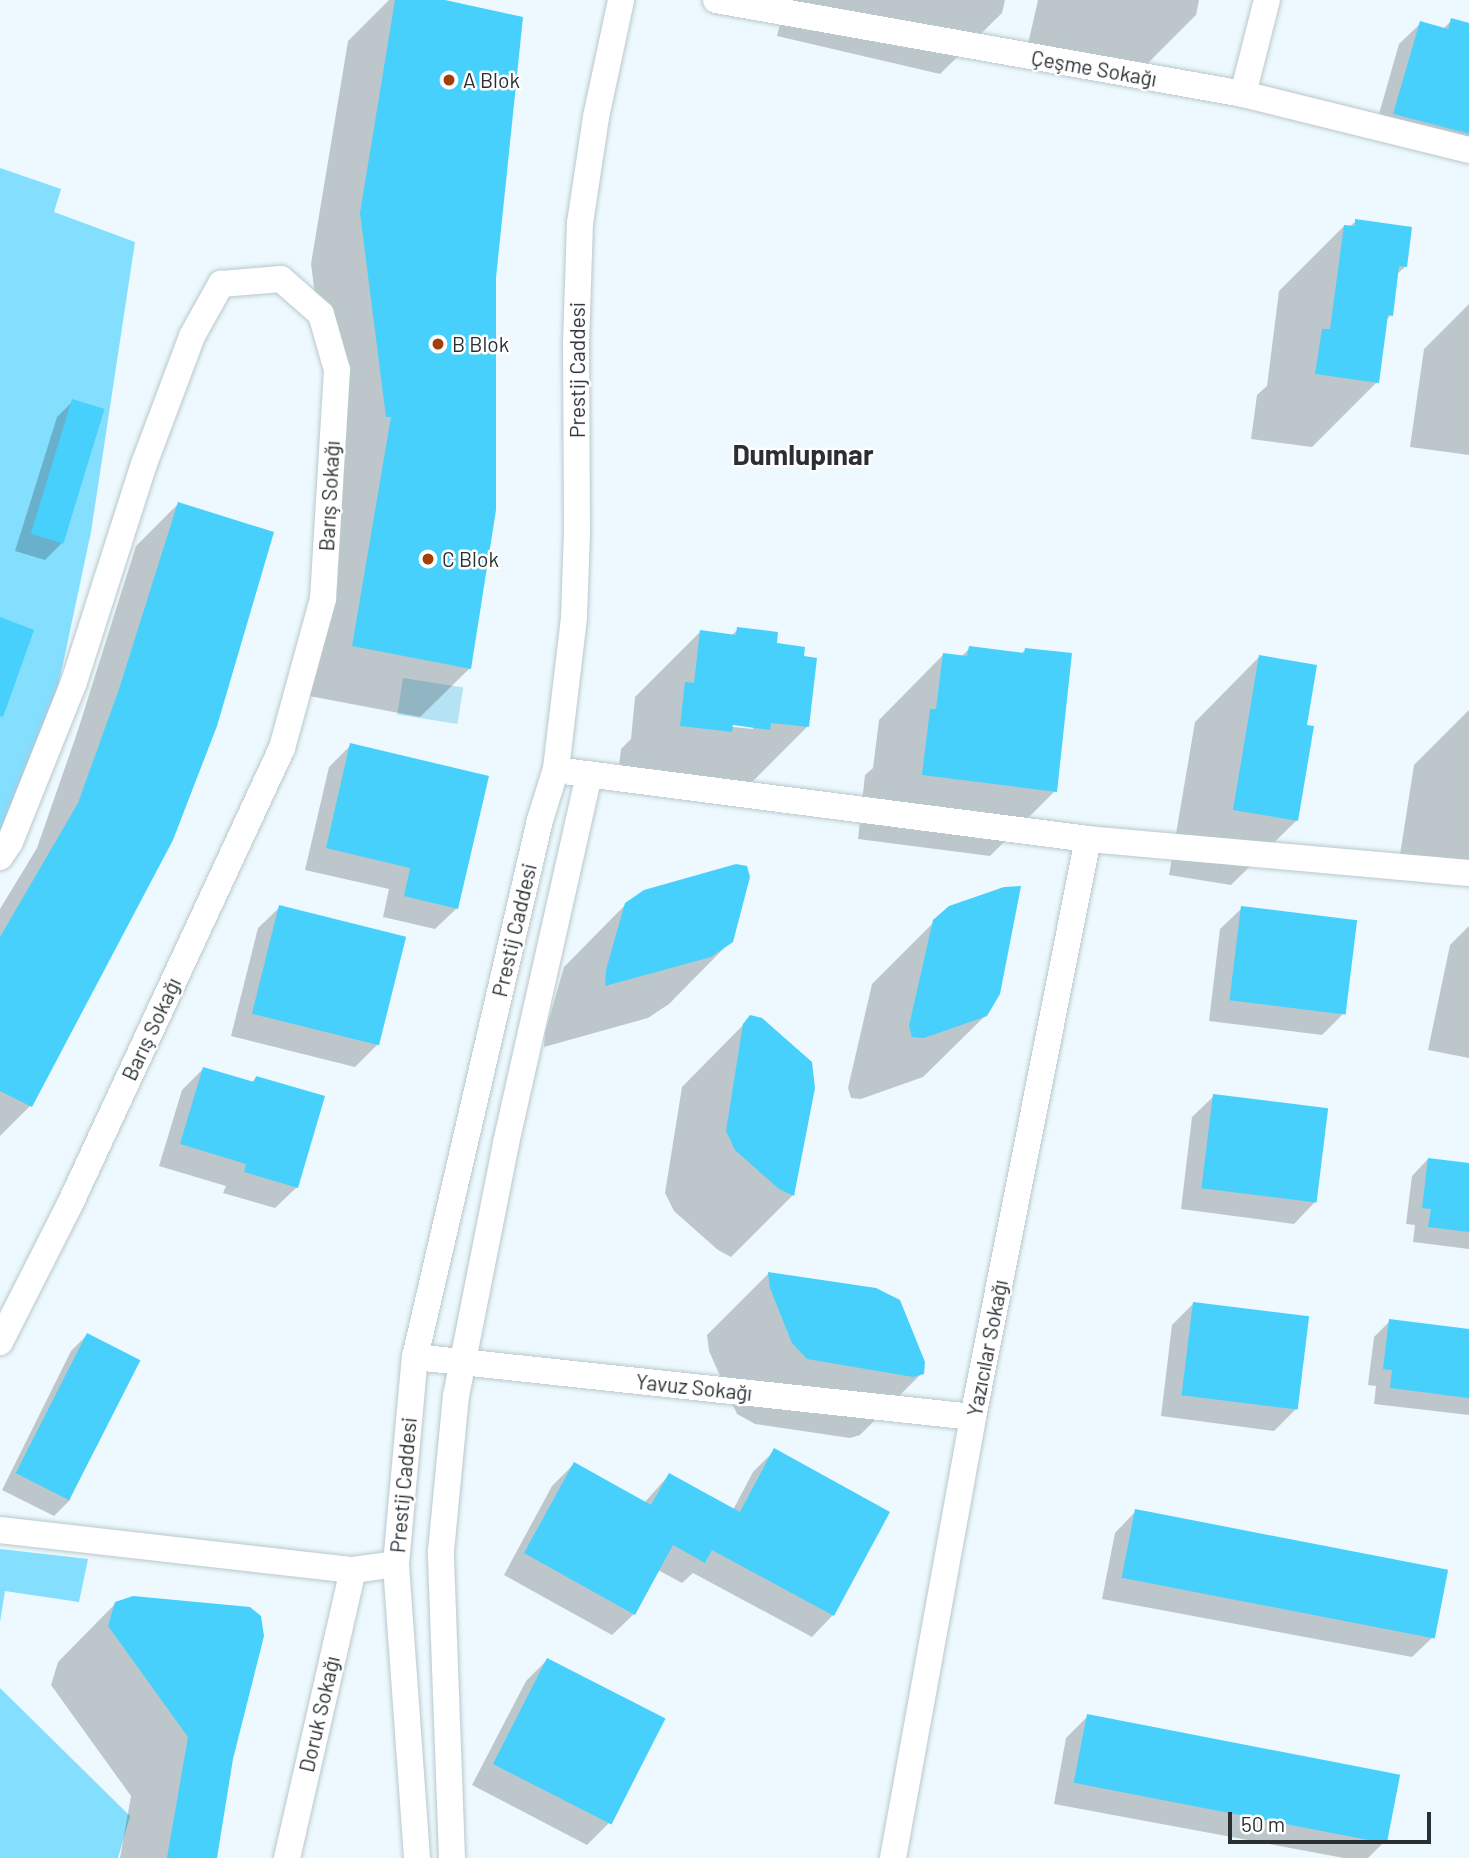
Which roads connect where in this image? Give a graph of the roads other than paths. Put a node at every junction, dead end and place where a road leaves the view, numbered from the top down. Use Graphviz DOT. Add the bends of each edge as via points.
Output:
graph roads {
  1 [pos="621,0"];
  2 [pos="716,0"];
  3 [pos="1267,0"];
  4 [pos="1243,94"];
  5 [pos="1469,150"];
  6 [pos="556,769"];
  7 [pos="589,774"];
  8 [pos="1088,839"];
  9 [pos="0,857"];
  10 [pos="1469,873"];
  11 [pos="0,1342"];
  12 [pos="415,1357"];
  13 [pos="463,1362"];
  14 [pos="974,1417"];
  15 [pos="0,1530"];
  16 [pos="396,1564"];
  17 [pos="353,1570"];
  18 [pos="287,1858"];
  19 [pos="417,1858"];
  20 [pos="452,1858"];
  21 [pos="893,1858"];
  1 -- 6 [label="street, Prestij Caddesi" via="580,223 577,545"];
  2 -- 4 [label="street, Çeşme Sokağı"];
  3 -- 4 [label="street"];
  4 -- 5 [label="street, Çeşme Sokağı"];
  6 -- 7 [label="street"];
  6 -- 12 [label="street, Prestij Caddesi" via="540,820"];
  7 -- 8 [label="street"];
  7 -- 13 [label="street, Prestij Caddesi" via="506,1143"];
  8 -- 10 [label="street"];
  8 -- 14 [label="street, Yazıcılar Sokağı"];
  9 -- 11 [label="street, Barış Sokağı" via="74,682 144,464 192,336 221,284 281,279 321,314 337,370 323,599 282,748 70,1204"];
  12 -- 13 [label="street, Yavuz Sokağı"];
  12 -- 16 [label="street, Prestij Caddesi"];
  13 -- 14 [label="street, Yavuz Sokağı"];
  13 -- 20 [label="street, Prestij Caddesi" via="441,1551"];
  14 -- 21 [label="street, Yazıcılar Sokağı"];
  15 -- 17 [label="street"];
  16 -- 17 [label="street"];
  16 -- 19 [label="street, Prestij Caddesi"];
  17 -- 18 [label="street, Doruk Sokağı"];
}
